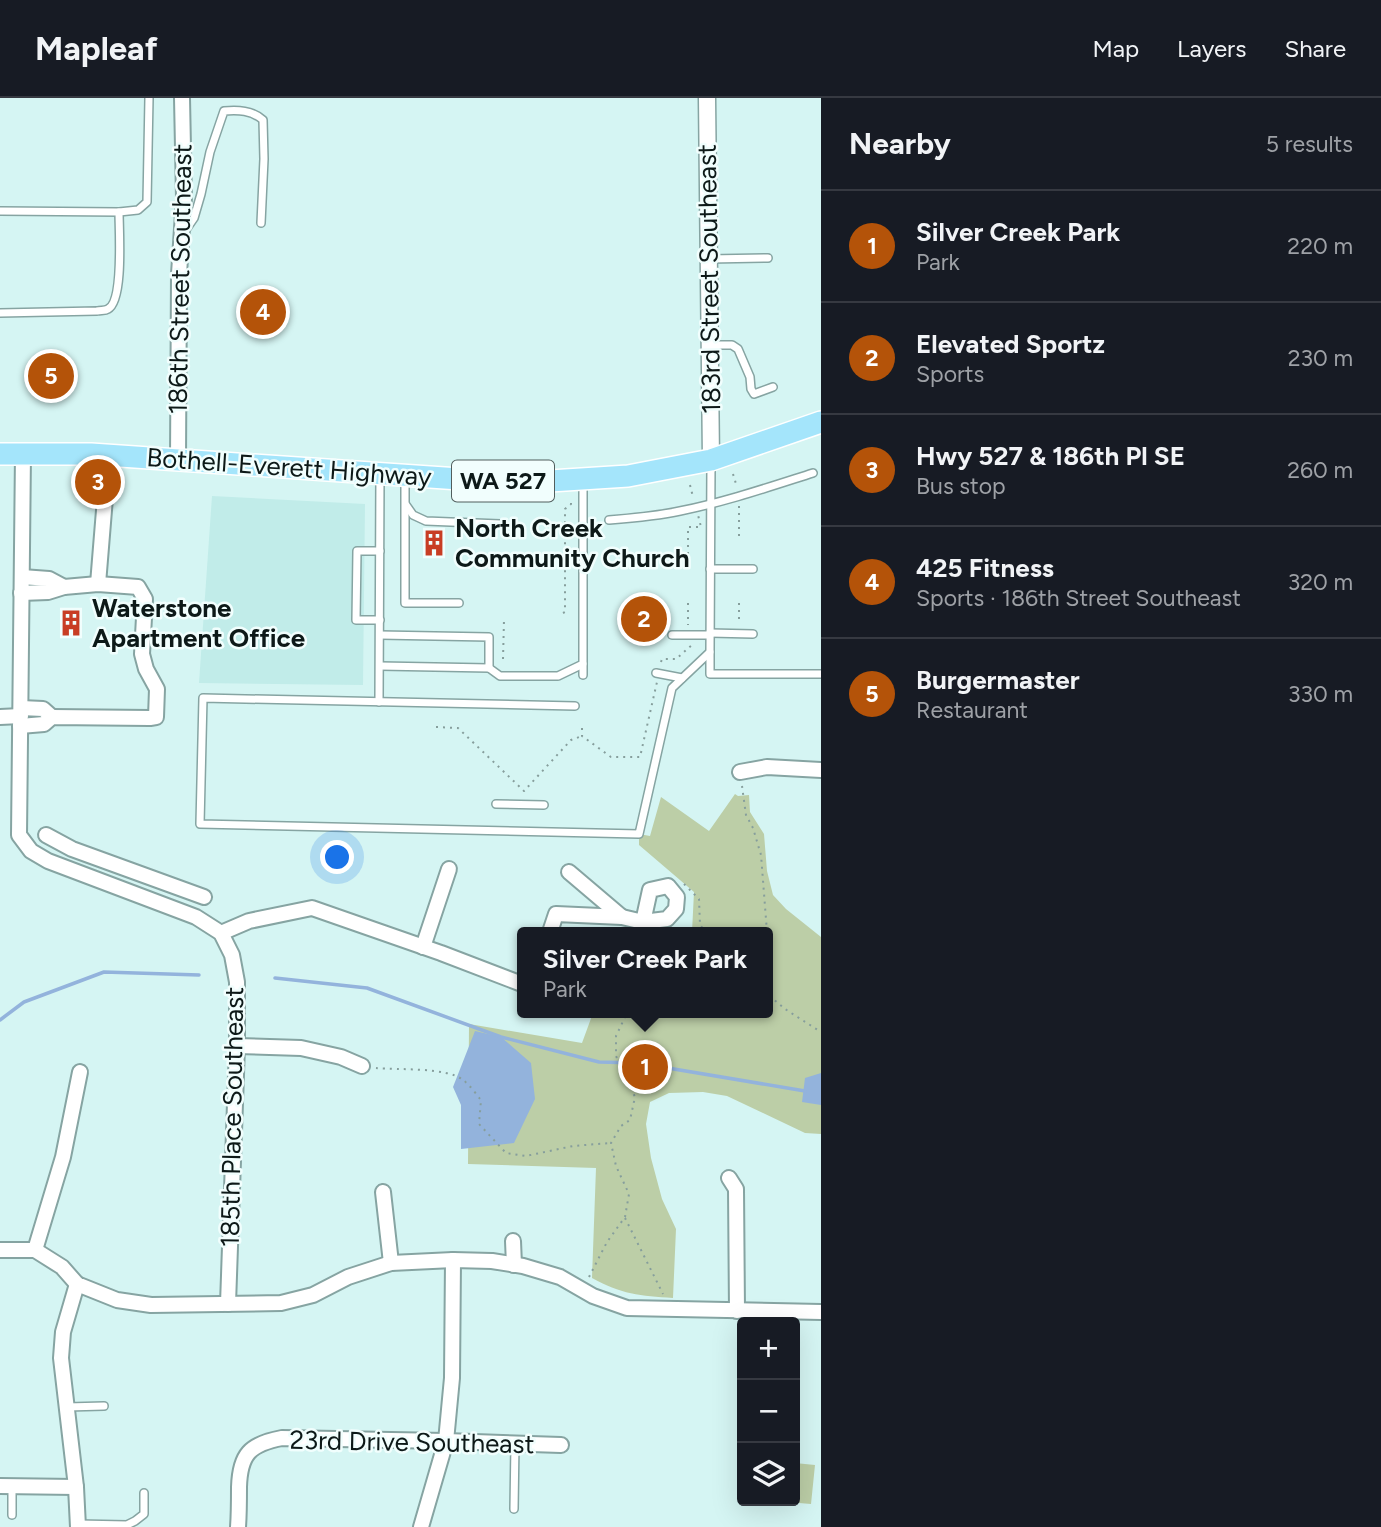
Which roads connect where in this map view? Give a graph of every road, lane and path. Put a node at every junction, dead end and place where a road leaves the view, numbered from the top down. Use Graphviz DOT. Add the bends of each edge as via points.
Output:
graph roads {
  1 [pos="149,98"];
  2 [pos="182,98"];
  3 [pos="707,98"];
  4 [pos="0,211"];
  5 [pos="119,212"];
  6 [pos="261,223"];
  7 [pos="182,234"];
  8 [pos="768,258"];
  9 [pos="708,259"];
  10 [pos="0,313"];
  11 [pos="709,345"];
  12 [pos="773,387"];
  13 [pos="821,422"];
  14 [pos="23,453"];
  15 [pos="0,454"];
  16 [pos="178,460"];
  17 [pos="711,460"];
  18 [pos="813,473"];
  19 [pos="380,474"];
  20 [pos="405,475"];
  21 [pos="583,480"];
  22 [pos="690,485"];
  23 [pos="105,498"];
  24 [pos="572,501"];
  25 [pos="711,503"];
  26 [pos="405,505"];
  27 [pos="696,507"];
  28 [pos="609,520"];
  29 [pos="500,524"];
  30 [pos="380,551"];
  31 [pos="688,554"];
  32 [pos="710,569"];
  33 [pos="752,569"];
  34 [pos="22,577"];
  35 [pos="98,584"];
  36 [pos="64,587"];
  37 [pos="22,593"];
  38 [pos="459,603"];
  39 [pos="739,603"];
  40 [pos="563,613"];
  41 [pos="380,620"];
  42 [pos="503,620"];
  43 [pos="710,634"];
  44 [pos="739,634"];
  45 [pos="753,634"];
  46 [pos="380,635"];
  47 [pos="672,635"];
  48 [pos="693,644"];
  49 [pos="710,652"];
  50 [pos="503,659"];
  51 [pos="583,664"];
  52 [pos="380,666"];
  53 [pos="489,668"];
  54 [pos="657,673"];
  55 [pos="820,674"];
  56 [pos="583,675"];
  57 [pos="682,678"];
  58 [pos="379,702"];
  59 [pos="575,706"];
  60 [pos="0,716"];
  61 [pos="20,717"];
  62 [pos="436,727"];
  63 [pos="582,729"];
  64 [pos="582,736"];
  65 [pos="821,770"];
  66 [pos="740,772"];
  67 [pos="496,804"];
  68 [pos="544,805"];
  69 [pos="46,835"];
  70 [pos="61,843"];
  71 [pos="48,861"];
  72 [pos="449,869"];
  73 [pos="569,872"];
  74 [pos="157,880"];
  75 [pos="672,891"];
  76 [pos="204,897"];
  77 [pos="148,899"];
  78 [pos="622,917"];
  79 [pos="642,922"];
  80 [pos="552,927"];
  81 [pos="702,927"];
  82 [pos="767,927"];
  83 [pos="221,933"];
  84 [pos="423,947"];
  85 [pos="517,982"];
  86 [pos="773,999"];
  87 [pos="625,1018"];
  88 [pos="821,1032"];
  89 [pos="237,1046"];
  90 [pos="362,1066"];
  91 [pos="80,1072"];
  92 [pos="611,1143"];
  93 [pos="729,1178"];
  94 [pos="383,1192"];
  95 [pos="625,1217"];
  96 [pos="513,1241"];
  97 [pos="0,1250"];
  98 [pos="35,1250"];
  99 [pos="453,1260"];
  100 [pos="391,1263"];
  101 [pos="514,1265"];
  102 [pos="77,1284"];
  103 [pos="582,1290"];
  104 [pos="228,1304"];
  105 [pos="670,1309"];
  106 [pos="737,1311"];
  107 [pos="821,1312"];
  108 [pos="104,1406"];
  109 [pos="67,1407"];
  110 [pos="446,1441"];
  111 [pos="514,1442"];
  112 [pos="561,1445"];
  113 [pos="6,1486"];
  114 [pos="76,1487"];
  115 [pos="144,1493"];
  116 [pos="514,1509"];
  117 [pos="12,1515"];
  118 [pos="78,1526"];
  119 [pos="238,1527"];
  120 [pos="421,1527"];
  1 -- 5 [label="lane" via="147,202 138,210"];
  2 -- 7 [label="street, 186th Street Southeast"];
  3 -- 9 [label="street, 183rd Street Southeast"];
  4 -- 5 [label="lane"];
  5 -- 10 [label="lane" via="119,286 109,309"];
  6 -- 7 [label="lane" via="263,120 257,114 224,111 194,218"];
  7 -- 16 [label="street, 186th Street Southeast"];
  8 -- 9 [label="lane"];
  9 -- 11 [label="street, 183rd Street Southeast"];
  11 -- 12 [label="lane" via="738,349 754,394"];
  11 -- 17 [label="street, 183rd Street Southeast"];
  13 -- 17 [label="main road, Bothell-Everett Highway / WA 527"];
  14 -- 15 [label="main road, Bothell-Everett Highway / WA 527"];
  14 -- 16 [label="main road, Bothell-Everett Highway / WA 527"];
  14 -- 34 [label="street"];
  16 -- 19 [label="main road, Bothell-Everett Highway / WA 527"];
  17 -- 21 [label="main road, Bothell-Everett Highway / WA 527"];
  17 -- 25 [label="lane"];
  18 -- 25 [label="lane"];
  19 -- 20 [label="main road, Bothell-Everett Highway / WA 527"];
  19 -- 30 [label="lane"];
  20 -- 21 [label="main road, Bothell-Everett Highway / WA 527"];
  20 -- 26 [label="lane"];
  21 -- 51 [label="lane"];
  22 -- 27 [label="path"];
  23 -- 35 [label="street"];
  24 -- 40 [label="path" via="565,509"];
  25 -- 27 [label="lane"];
  25 -- 32 [label="lane"];
  26 -- 29 [label="lane" via="426,521"];
  26 -- 38 [label="lane" via="405,603"];
  27 -- 28 [label="lane"];
  27 -- 31 [label="path" via="701,527 688,527"];
  30 -- 41 [label="lane"];
  30 -- 41 [label="lane" via="357,551 356,620"];
  32 -- 33 [label="lane"];
  32 -- 43 [label="lane"];
  34 -- 36 [label="street" via="50,579"];
  34 -- 37 [label="street"];
  35 -- 36 [label="street"];
  35 -- 61 [label="street" via="138,587 145,599 142,654 157,689 156,717 52,718 43,709"];
  36 -- 37 [label="street"];
  37 -- 61 [label="street"];
  39 -- 44 [label="path"];
  41 -- 46 [label="lane"];
  42 -- 50 [label="path"];
  43 -- 44 [label="lane"];
  43 -- 47 [label="lane"];
  43 -- 49 [label="lane"];
  44 -- 45 [label="lane"];
  46 -- 52 [label="lane"];
  46 -- 53 [label="lane" via="489,637"];
  48 -- 54 [label="path" via="676,659 662,659"];
  49 -- 55 [label="lane" via="710,674"];
  49 -- 57 [label="lane"];
  51 -- 53 [label="lane" via="558,676 500,676"];
  51 -- 56 [label="lane"];
  52 -- 53 [label="lane"];
  52 -- 58 [label="lane"];
  54 -- 57 [label="lane"];
  54 -- 64 [label="path" via="640,757 611,757"];
  57 -- 58 [label="lane" via="672,688 639,834 200,824 203,698"];
  58 -- 59 [label="lane"];
  60 -- 61 [label="street"];
  61 -- 71 [label="street" via="19,835 31,851"];
  62 -- 64 [label="path" via="458,727 524,791 571,740"];
  63 -- 64 [label="path"];
  65 -- 66 [label="street" via="767,767"];
  66 -- 82 [label="path" via="746,815 761,855"];
  67 -- 68 [label="lane"];
  69 -- 70 [label="street"];
  70 -- 71 [label="street"];
  70 -- 74 [label="street"];
  71 -- 77 [label="street"];
  72 -- 84 [label="street"];
  73 -- 78 [label="street"];
  74 -- 76 [label="street"];
  74 -- 77 [label="street"];
  75 -- 79 [label="street" via="668,886 650,890"];
  75 -- 79 [label="street" via="677,897 676,909 667,919"];
  75 -- 81 [label="path" via="683,883 699,899"];
  77 -- 83 [label="street" via="196,917"];
  78 -- 79 [label="street"];
  78 -- 80 [label="street" via="556,914"];
  83 -- 84 [label="street" via="249,921 312,908"];
  83 -- 89 [label="street, 185th Place Southeast" via="232,955 237,982"];
  84 -- 85 [label="street"];
  86 -- 88 [label="path"];
  87 -- 92 [label="path" via="616,1036 616,1056 635,1097 629,1120"];
  89 -- 90 [label="street" via="301,1048"];
  89 -- 104 [label="street, 185th Place Southeast"];
  90 -- 92 [label="path" via="433,1070 462,1078 481,1101 479,1125 506,1153 526,1156"];
  91 -- 98 [label="street" via="63,1157"];
  92 -- 95 [label="path" via="629,1194"];
  93 -- 106 [label="street" via="736,1189"];
  94 -- 100 [label="street"];
  95 -- 103 [label="path"];
  95 -- 105 [label="path"];
  96 -- 101 [label="street"];
  97 -- 98 [label="street"];
  98 -- 102 [label="street" via="62,1267"];
  99 -- 100 [label="street"];
  99 -- 101 [label="street"];
  99 -- 110 [label="street" via="452,1378"];
  100 -- 104 [label="street" via="313,1295 281,1303"];
  101 -- 103 [label="street" via="560,1277"];
  102 -- 104 [label="street" via="117,1300 151,1305"];
  102 -- 109 [label="street" via="63,1332"];
  103 -- 105 [label="street" via="626,1308"];
  105 -- 106 [label="street"];
  106 -- 107 [label="street"];
  108 -- 109 [label="lane"];
  109 -- 114 [label="street"];
  110 -- 111 [label="street, 23rd Drive Southeast"];
  110 -- 119 [label="street, 23rd Drive Southeast" via="266,1441 249,1451 242,1462"];
  110 -- 120 [label="street"];
  111 -- 112 [label="street, 23rd Drive Southeast"];
  111 -- 116 [label="lane"];
  113 -- 114 [label="street"];
  113 -- 117 [label="lane"];
  114 -- 118 [label="street"];
  115 -- 118 [label="lane" via="144,1514 127,1525"];
}
